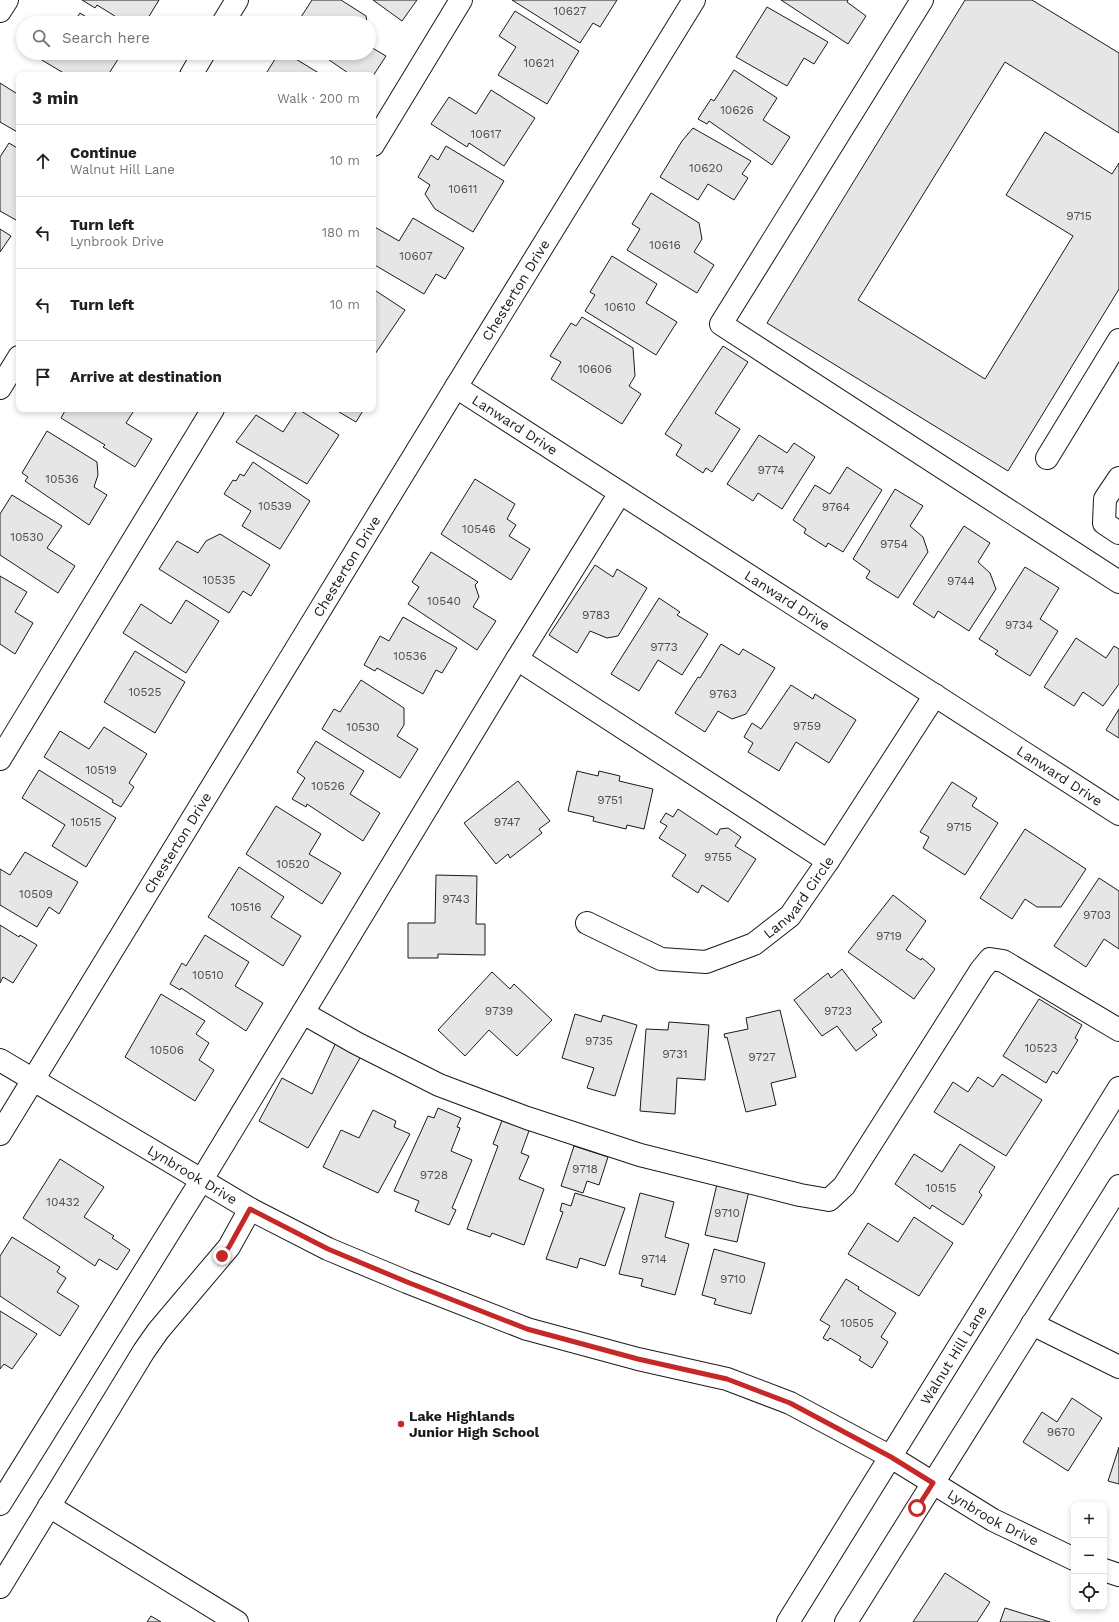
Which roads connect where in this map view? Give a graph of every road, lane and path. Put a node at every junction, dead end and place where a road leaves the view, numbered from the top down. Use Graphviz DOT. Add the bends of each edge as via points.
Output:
graph roads {
  1 [pos="7,0"];
  2 [pos="237,0"];
  3 [pos="461,0"];
  4 [pos="694,0"];
  5 [pos="922,0"];
  6 [pos="0,11"];
  7 [pos="227,16"];
  8 [pos="200,60"];
  9 [pos="193,72"];
  10 [pos="376,140"];
  11 [pos="1119,340"];
  12 [pos="16,362"];
  13 [pos="456,387"];
  14 [pos="0,388"];
  15 [pos="211,412"];
  16 [pos="1047,458"];
  17 [pos="1119,478"];
  18 [pos="620,494"];
  19 [pos="1119,533"];
  20 [pos="1119,582"];
  21 [pos="517,659"];
  22 [pos="935,695"];
  23 [pos="0,759"];
  24 [pos="1119,814"];
  25 [pos="828,861"];
  26 [pos="587,922"];
  27 [pos="303,1013"];
  28 [pos="1119,1030"];
  29 [pos="0,1060"];
  30 [pos="33,1080"];
  31 [pos="1119,1088"];
  32 [pos="0,1134"];
  33 [pos="201,1181"];
  34 [pos="1119,1186"];
  35 [pos="250,1209"];
  36 [pos="1032,1324"];
  37 [pos="1119,1366"];
  38 [pos="891,1457"];
  39 [pos="933,1483"];
  40 [pos="0,1504"];
  41 [pos="49,1506"];
  42 [pos="1071,1558"];
  43 [pos="1107,1571"];
  44 [pos="1119,1575"];
  45 [pos="0,1587"];
  46 [pos="237,1622"];
  47 [pos="788,1622"];
  48 [pos="846,1622"];
  1 -- 6 [label="street"];
  2 -- 7 [label="street"];
  3 -- 10 [label="street"];
  4 -- 13 [label="street, Chesterton Drive"];
  5 -- 20 [label="street" via="721,324"];
  8 -- 9 [label="street"];
  11 -- 16 [label="street"];
  12 -- 14 [label="street"];
  13 -- 18 [label="street, Lanward Drive"];
  13 -- 30 [label="street, Chesterton Drive"];
  15 -- 23 [label="street"];
  17 -- 19 [label="street" via="1105,499 1104,523"];
  18 -- 21 [label="street"];
  18 -- 22 [label="street, Lanward Drive"];
  21 -- 25 [label="street"];
  21 -- 27 [label="street"];
  22 -- 24 [label="street, Lanward Drive"];
  22 -- 25 [label="street, Lanward Circle"];
  25 -- 26 [label="street, Lanward Circle" via="790,916 754,944 706,962 661,959"];
  27 -- 28 [label="street" via="439,1085 527,1118 640,1155 829,1200 844,1186 990,959 1002,961"];
  27 -- 33 [label="street"];
  29 -- 30 [label="street, Lynbrook Drive"];
  30 -- 32 [label="street, Chesterton Drive"];
  30 -- 33 [label="street, Lynbrook Drive"];
  31 -- 38 [label="street, Walnut Hill Lane"];
  33 -- 35 [label="street, Lynbrook Drive"];
  33 -- 40 [label="street"];
  34 -- 36 [label="street"];
  35 -- 38 [label="street, Lynbrook Drive" via="328,1249 527,1329 638,1359 727,1379 790,1403"];
  35 -- 41 [label="street" via="229,1247 144,1351"];
  36 -- 37 [label="street"];
  36 -- 39 [label="street"];
  38 -- 39 [label="street, Lynbrook Drive"];
  38 -- 47 [label="street, Walnut Hill Lane"];
  39 -- 42 [label="street, Lynbrook Drive" via="993,1520"];
  39 -- 48 [label="street"];
  41 -- 45 [label="street"];
  41 -- 46 [label="street"];
  43 -- 44 [label="street"];
}
